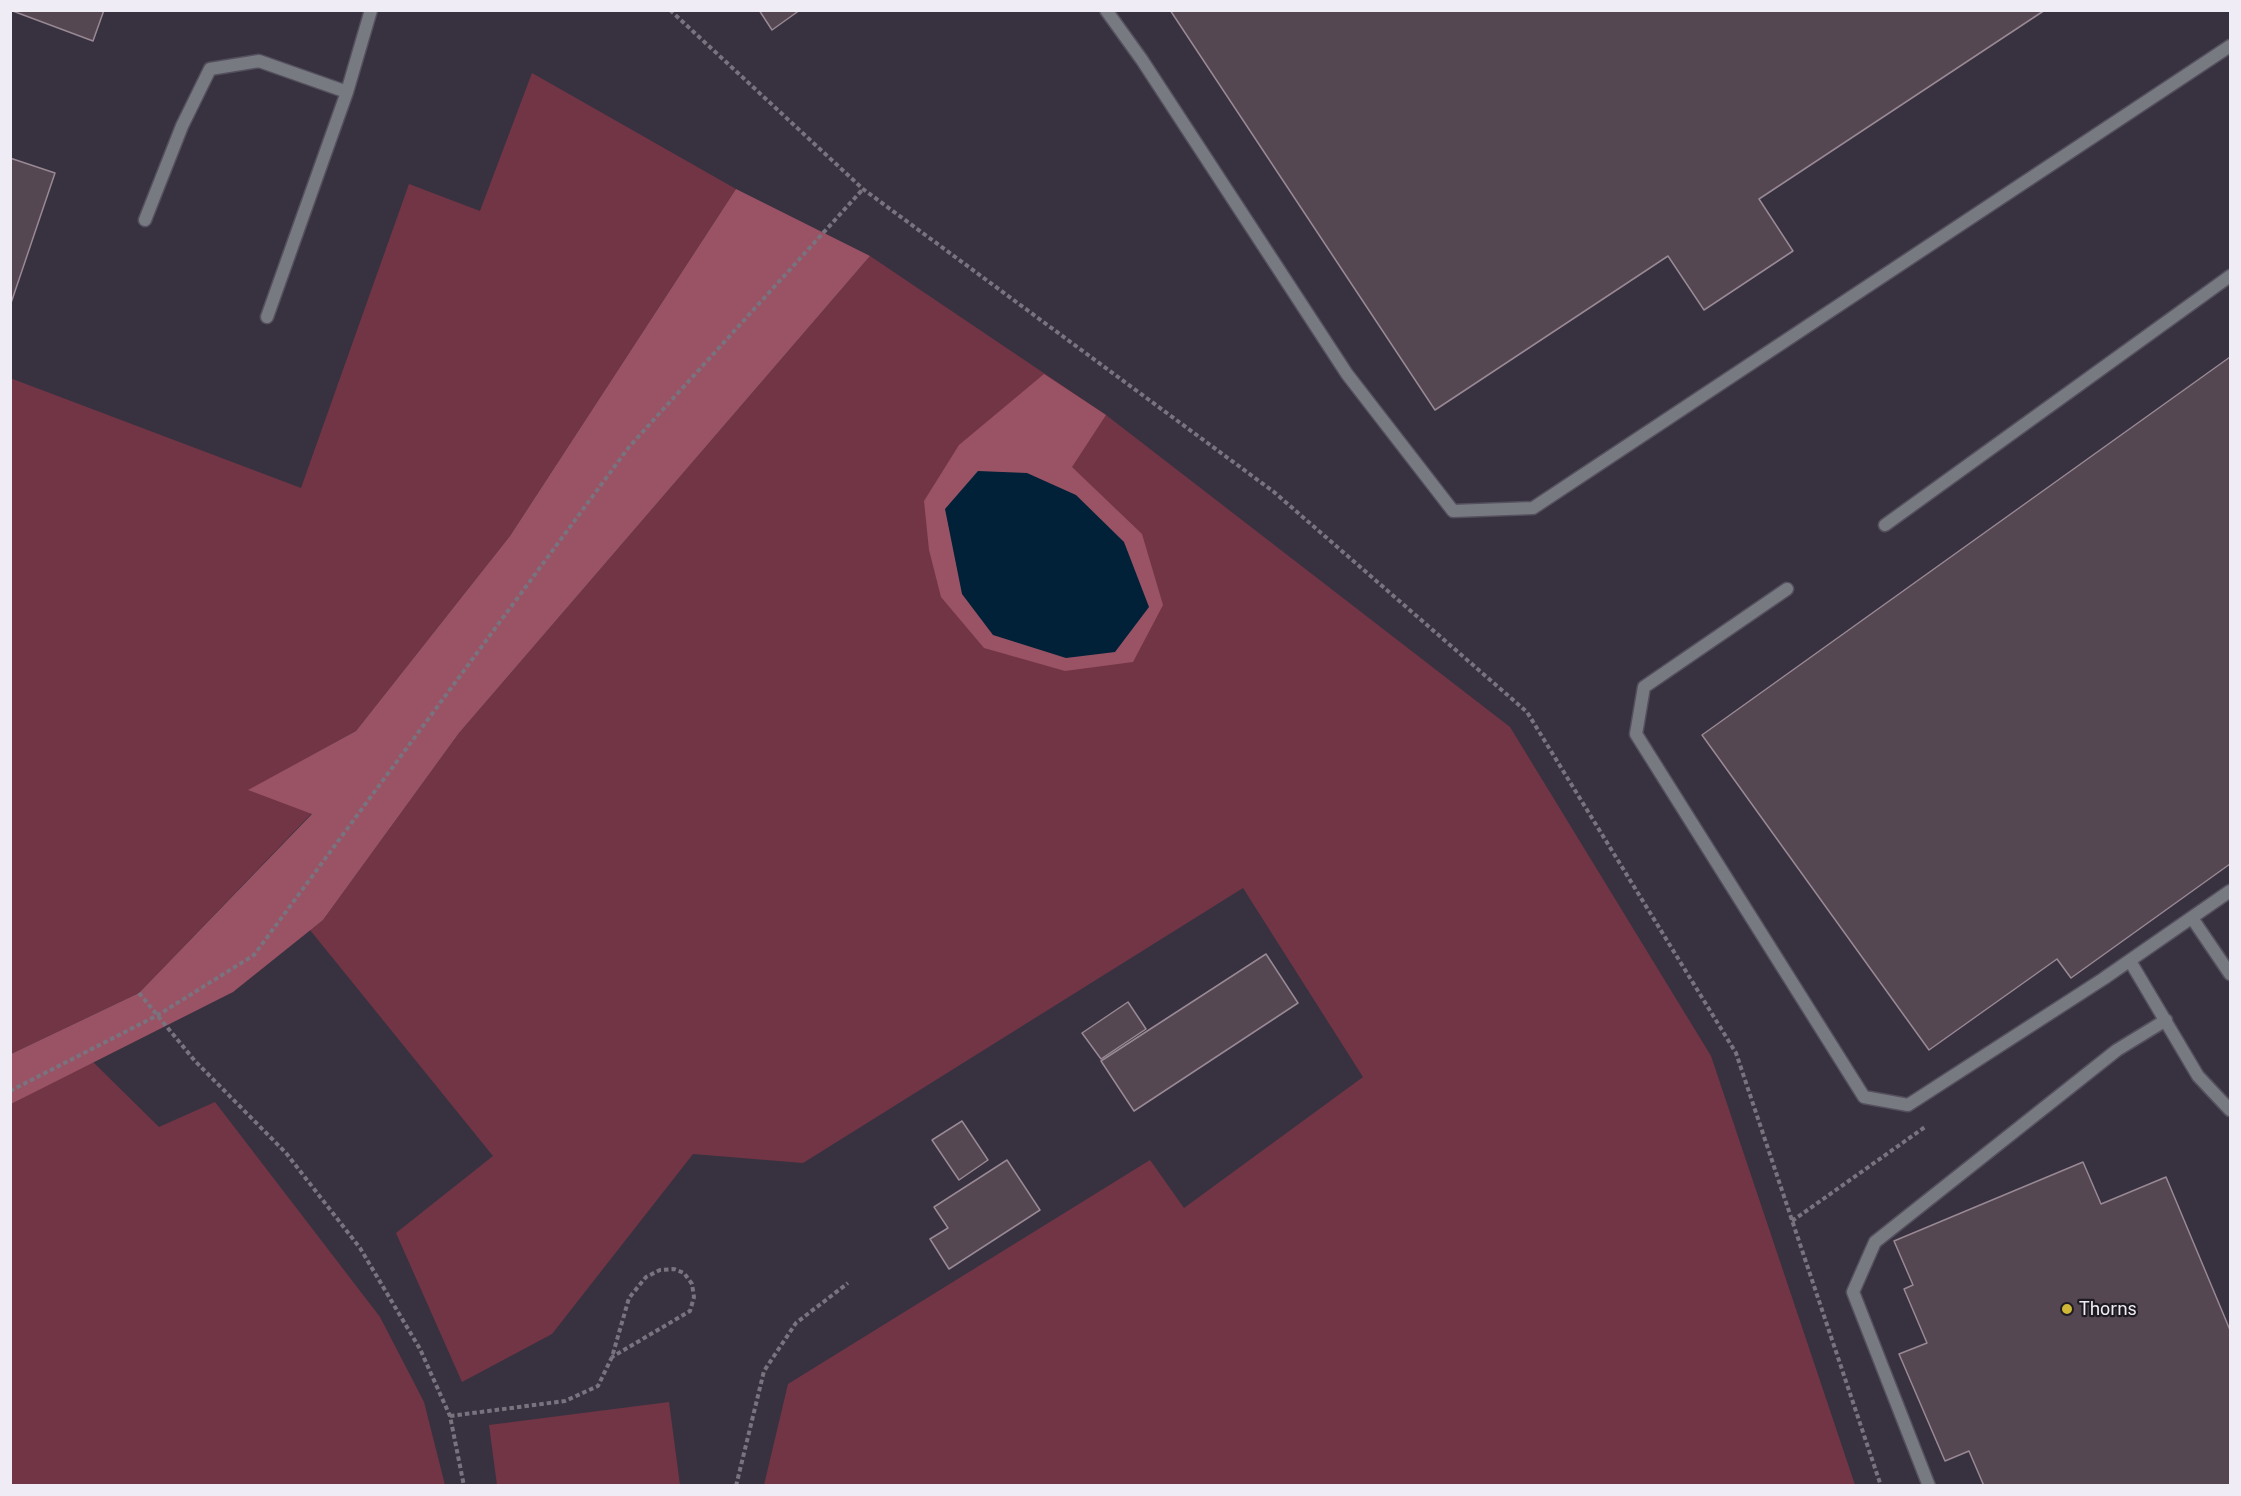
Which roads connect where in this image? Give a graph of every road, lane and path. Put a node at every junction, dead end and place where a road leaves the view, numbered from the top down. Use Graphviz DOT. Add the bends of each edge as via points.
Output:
graph roads {
  1 [pos="371,10"];
  2 [pos="670,10"];
  3 [pos="1106,10"];
  4 [pos="2230,46"];
  5 [pos="347,92"];
  6 [pos="863,189"];
  7 [pos="145,220"];
  8 [pos="2230,276"];
  9 [pos="267,317"];
  10 [pos="1885,525"];
  11 [pos="1787,589"];
  12 [pos="2230,891"];
  13 [pos="2192,918"];
  14 [pos="2130,961"];
  15 [pos="2230,974"];
  16 [pos="139,993"];
  17 [pos="158,1015"];
  18 [pos="2166,1020"];
  19 [pos="10,1091"];
  20 [pos="2230,1110"];
  21 [pos="848,1283"];
  22 [pos="612,1357"];
  23 [pos="450,1416"];
  24 [pos="464,1485"];
  25 [pos="736,1485"];
  26 [pos="1881,1485"];
  27 [pos="1929,1485"];
  1 -- 5 [label="lane"];
  2 -- 6 [label="path"];
  3 -- 4 [label="lane" via="1347,374 1453,511 1533,508"];
  5 -- 7 [label="lane" via="259,62 210,69 182,126"];
  5 -- 9 [label="lane"];
  6 -- 17 [label="path" via="629,447 254,955"];
  6 -- 26 [label="path" via="1274,492 1527,712 1736,1053"];
  8 -- 10 [label="lane"];
  11 -- 14 [label="lane" via="1644,687 1636,734 1864,1097 1908,1105"];
  12 -- 13 [label="lane"];
  13 -- 14 [label="lane"];
  13 -- 15 [label="lane"];
  14 -- 18 [label="lane"];
  16 -- 17 [label="path"];
  17 -- 19 [label="path"];
  17 -- 23 [label="path" via="195,1061 286,1153 360,1248 420,1349"];
  18 -- 20 [label="lane" via="2198,1076"];
  18 -- 27 [label="lane" via="2117,1050 1875,1242 1853,1292"];
  21 -- 25 [label="path" via="796,1323 764,1371"];
  22 -- 22 [label="path" via="629,1298 646,1276 674,1269 684,1274 692,1284 690,1311"];
  22 -- 23 [label="path" via="598,1386 565,1401"];
  23 -- 24 [label="path"];
}
